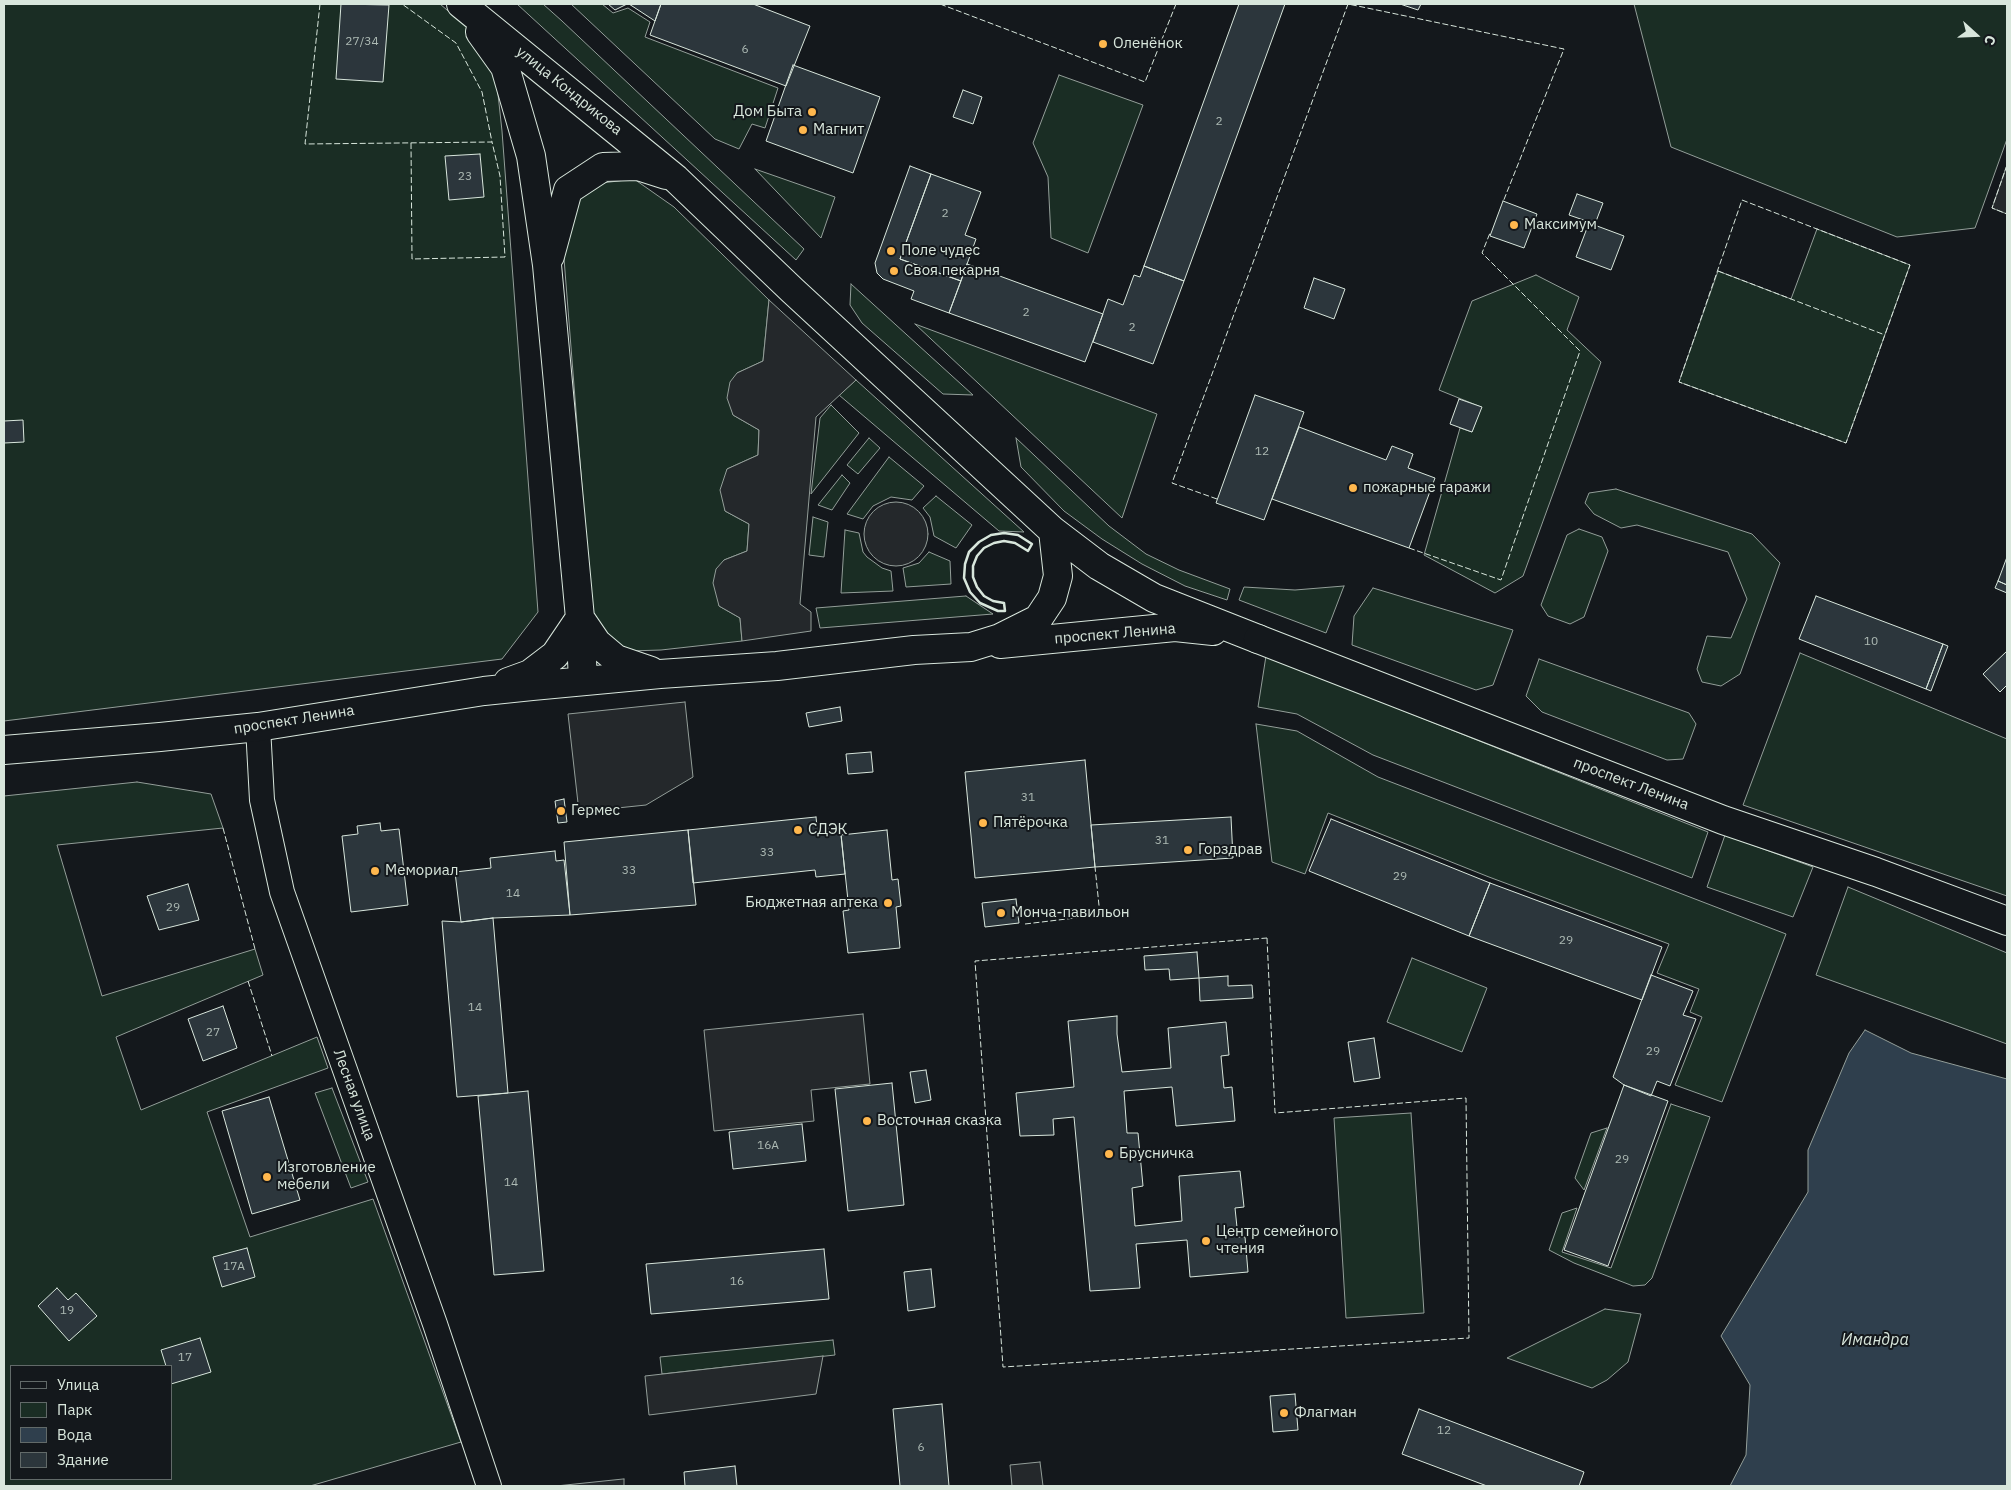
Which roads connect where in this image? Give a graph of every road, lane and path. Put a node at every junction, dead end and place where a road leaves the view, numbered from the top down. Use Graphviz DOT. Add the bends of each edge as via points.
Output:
graph roads {
  1 [pos="461,4"];
  2 [pos="676,179"];
  3 [pos="547,265"];
  4 [pos="1053,531"];
  5 [pos="580,618"];
  6 [pos="1258,639"];
  7 [pos="971,647"];
  8 [pos="660,674"];
  9 [pos="583,681"];
  10 [pos="484,691"];
  11 [pos="258,727"];
  12 [pos="4,750"];
  13 [pos="2007,921"];
  14 [pos="488,1486"];
  1 -- 2 [label="main road, улица Кондрикова"];
  1 -- 3 [label="main road" via="505,67 531,156"];
  2 -- 3 [label="main road" via="638,166 603,167 568,190"];
  2 -- 4 [label="main road, улица Кондрикова"];
  3 -- 5 [label="main road"];
  4 -- 6 [label="main road, проспект Ленина" via="1099,566 1154,598"];
  4 -- 7 [label="main road" via="1058,576 1052,598 1038,619 1000,638"];
  5 -- 8 [label="main road" via="597,643 616,659"];
  5 -- 9 [label="main road"];
  5 -- 10 [label="main road" via="555,655 530,674"];
  6 -- 7 [label="main road, проспект Ленина" via="1175,627"];
  6 -- 13 [label="main road, проспект Ленина" via="1723,820"];
  7 -- 8 [label="main road, проспект Ленина"];
  8 -- 9 [label="main road, проспект Ленина"];
  9 -- 10 [label="main road, проспект Ленина"];
  10 -- 11 [label="main road, проспект Ленина"];
  11 -- 12 [label="main road, проспект Ленина"];
  11 -- 14 [label="street, Лесная улица" via="262,800 282,892 435,1324"];
}
